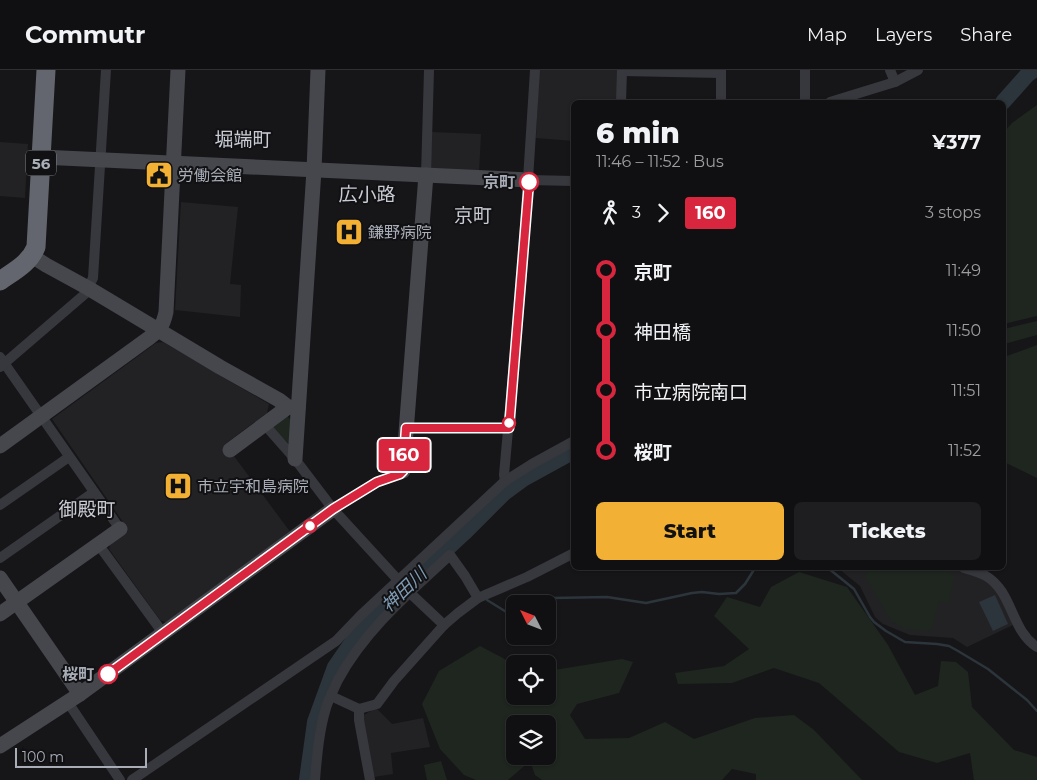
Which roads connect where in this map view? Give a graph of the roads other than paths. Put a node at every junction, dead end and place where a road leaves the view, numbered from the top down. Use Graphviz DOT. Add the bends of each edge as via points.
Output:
graph roads {
  1 [pos="46,70"];
  2 [pos="106,70"];
  3 [pos="178,70"];
  4 [pos="318,70"];
  5 [pos="429,70"];
  6 [pos="535,70"];
  7 [pos="622,70"];
  8 [pos="805,70"];
  9 [pos="890,70"];
  10 [pos="918,70"];
  11 [pos="721,71"];
  12 [pos="895,82"];
  13 [pos="621,100"];
  14 [pos="721,100"];
  15 [pos="805,100"];
  16 [pos="836,100"];
  17 [pos="41,157"];
  18 [pos="100,159"];
  19 [pos="173,164"];
  20 [pos="314,170"];
  21 [pos="426,174"];
  22 [pos="529,180"];
  23 [pos="571,182"];
  24 [pos="32,256"];
  25 [pos="0,281"];
  26 [pos="88,288"];
  27 [pos="159,330"];
  28 [pos="1,362"];
  29 [pos="293,408"];
  30 [pos="42,417"];
  31 [pos="265,425"];
  32 [pos="406,428"];
  33 [pos="509,428"];
  34 [pos="571,443"];
  35 [pos="0,446"];
  36 [pos="230,450"];
  37 [pos="70,457"];
  38 [pos="295,459"];
  39 [pos="403,471"];
  40 [pos="505,481"];
  41 [pos="94,492"];
  42 [pos="0,505"];
  43 [pos="333,509"];
  44 [pos="120,529"];
  45 [pos="98,544"];
  46 [pos="571,555"];
  47 [pos="0,558"];
  48 [pos="970,570"];
  49 [pos="0,578"];
  50 [pos="404,586"];
  51 [pos="478,598"];
  52 [pos="18,602"];
  53 [pos="0,614"];
  54 [pos="444,626"];
  55 [pos="164,633"];
  56 [pos="1037,647"];
  57 [pos="330,696"];
  58 [pos="74,698"];
  59 [pos="359,709"];
  60 [pos="0,746"];
  61 [pos="120,780"];
  62 [pos="132,780"];
  63 [pos="315,780"];
  64 [pos="370,780"];
  1 -- 17 [label="highway, 56"];
  2 -- 18 [label="street"];
  3 -- 19 [label="street"];
  4 -- 20 [label="street"];
  5 -- 21 [label="street"];
  6 -- 22 [label="street"];
  7 -- 11 [label="street"];
  7 -- 13 [label="street"];
  8 -- 15 [label="street"];
  9 -- 12 [label="street"];
  10 -- 12 [label="street"];
  11 -- 14 [label="street"];
  12 -- 16 [label="street"];
  17 -- 18 [label="street"];
  17 -- 24 [label="highway, 56" via="36,247"];
  18 -- 19 [label="street"];
  18 -- 26 [label="street" via="93,278"];
  19 -- 20 [label="street"];
  19 -- 27 [label="street" via="166,312"];
  20 -- 21 [label="street"];
  20 -- 29 [label="street"];
  21 -- 22 [label="street"];
  21 -- 32 [label="street"];
  22 -- 23 [label="street"];
  22 -- 33 [label="street"];
  24 -- 25 [label="highway"];
  24 -- 26 [label="street"];
  26 -- 27 [label="street"];
  26 -- 28 [label="street" via="85,294"];
  27 -- 29 [label="street"];
  27 -- 30 [label="street"];
  28 -- 30 [label="street"];
  29 -- 31 [label="street"];
  29 -- 38 [label="street"];
  30 -- 35 [label="street"];
  30 -- 37 [label="street"];
  31 -- 36 [label="street"];
  31 -- 38 [label="street"];
  32 -- 33 [label="street"];
  32 -- 39 [label="street"];
  33 -- 40 [label="street"];
  34 -- 40 [label="street"];
  37 -- 41 [label="street"];
  37 -- 42 [label="street"];
  38 -- 43 [label="street"];
  39 -- 43 [label="street"];
  40 -- 50 [label="street"];
  41 -- 44 [label="street"];
  41 -- 47 [label="street"];
  43 -- 50 [label="street"];
  43 -- 55 [label="street"];
  44 -- 45 [label="street"];
  45 -- 52 [label="street"];
  45 -- 55 [label="street"];
  46 -- 51 [label="street"];
  48 -- 56 [label="street" via="997,584 1023,634"];
  49 -- 52 [label="street"];
  50 -- 51 [label="street" via="450,555"];
  50 -- 54 [label="street"];
  50 -- 57 [label="street" via="358,648"];
  50 -- 62 [label="street" via="360,615 336,641"];
  51 -- 54 [label="street"];
  52 -- 53 [label="street"];
  52 -- 58 [label="street"];
  54 -- 59 [label="street" via="377,704"];
  55 -- 58 [label="street"];
  57 -- 59 [label="street"];
  57 -- 63 [label="street" via="319,738"];
  58 -- 60 [label="street"];
  58 -- 61 [label="street"];
  59 -- 64 [label="street"];
}
